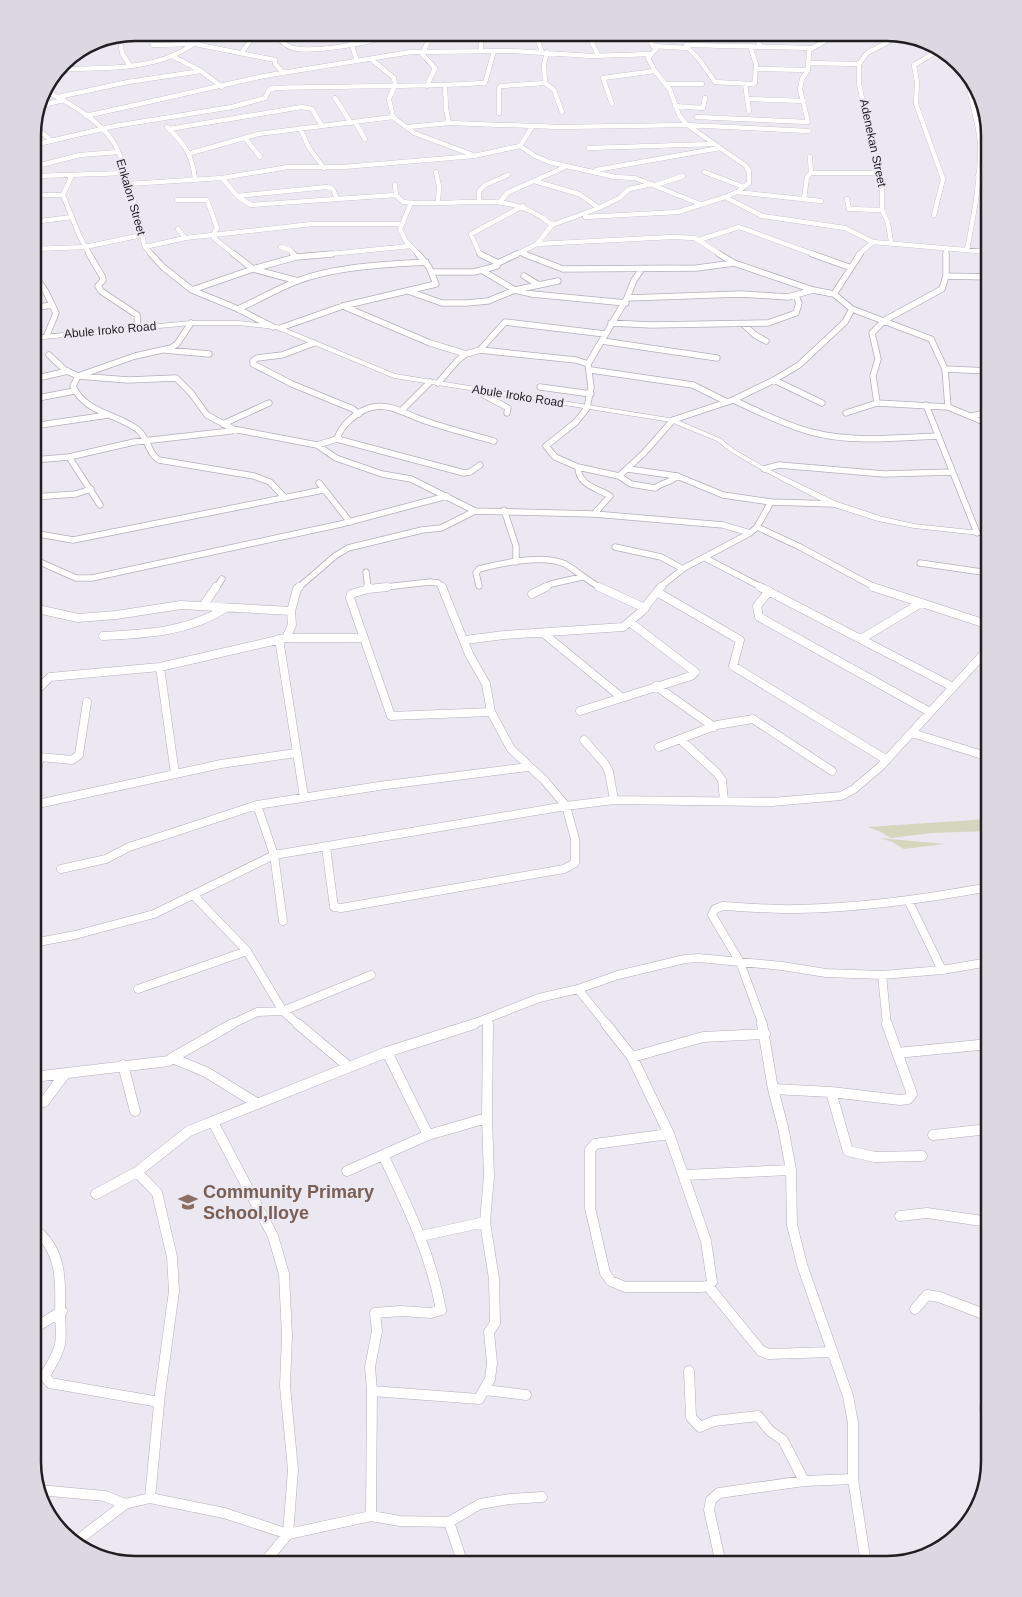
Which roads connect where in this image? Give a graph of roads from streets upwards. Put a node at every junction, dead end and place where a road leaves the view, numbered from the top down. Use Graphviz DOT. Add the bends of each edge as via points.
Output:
graph roads {
  1 [pos="199,41"];
  2 [pos="250,41"];
  3 [pos="281,41"];
  4 [pos="350,41"];
  5 [pos="368,41"];
  6 [pos="428,41"];
  7 [pos="481,41"];
  8 [pos="539,41"];
  9 [pos="592,41"];
  10 [pos="651,41"];
  11 [pos="758,41"];
  12 [pos="821,41"];
  13 [pos="889,41"];
  14 [pos="195,44"];
  15 [pos="351,44"];
  16 [pos="153,45"];
  17 [pos="686,45"];
  18 [pos="121,46"];
  19 [pos="654,46"];
  20 [pos="750,46"];
  21 [pos="761,46"];
  22 [pos="812,48"];
  23 [pos="481,51"];
  24 [pos="494,51"];
  25 [pos="242,52"];
  26 [pos="423,52"];
  27 [pos="544,52"];
  28 [pos="931,53"];
  29 [pos="651,54"];
  30 [pos="598,55"];
  31 [pos="172,56"];
  32 [pos="371,59"];
  33 [pos="357,61"];
  34 [pos="808,63"];
  35 [pos="130,64"];
  36 [pos="859,64"];
  37 [pos="69,69"];
  38 [pos="757,69"];
  39 [pos="808,70"];
  40 [pos="201,71"];
  41 [pos="655,71"];
  42 [pos="284,73"];
  43 [pos="545,83"];
  44 [pos="666,84"];
  45 [pos="702,84"];
  46 [pos="745,84"];
  47 [pos="445,85"];
  48 [pos="395,86"];
  49 [pos="427,86"];
  50 [pos="222,87"];
  51 [pos="968,88"];
  52 [pos="51,94"];
  53 [pos="58,97"];
  54 [pos="335,98"];
  55 [pos="705,98"];
  56 [pos="747,99"];
  57 [pos="64,100"];
  58 [pos="804,101"];
  59 [pos="46,104"];
  60 [pos="612,104"];
  61 [pos="674,106"];
  62 [pos="749,111"];
  63 [pos="562,112"];
  64 [pos="499,113"];
  65 [pos="86,116"];
  66 [pos="393,117"];
  67 [pos="696,117"];
  68 [pos="159,120"];
  69 [pos="353,122"];
  70 [pos="808,122"];
  71 [pos="449,123"];
  72 [pos="687,125"];
  73 [pos="322,126"];
  74 [pos="408,127"];
  75 [pos="532,127"];
  76 [pos="300,128"];
  77 [pos="169,129"];
  78 [pos="104,130"];
  79 [pos="809,131"];
  80 [pos="41,132"];
  81 [pos="810,138"];
  82 [pos="246,139"];
  83 [pos="365,139"];
  84 [pos="52,141"];
  85 [pos="41,143"];
  86 [pos="713,144"];
  87 [pos="520,146"];
  88 [pos="589,148"];
  89 [pos="720,148"];
  90 [pos="118,152"];
  91 [pos="191,153"];
  92 [pos="474,156"];
  93 [pos="260,157"];
  94 [pos="810,157"];
  95 [pos="41,165"];
  96 [pos="566,166"];
  97 [pos="324,168"];
  98 [pos="595,171"];
  99 [pos="436,172"];
  100 [pos="704,172"];
  101 [pos="126,173"];
  102 [pos="811,173"];
  103 [pos="880,173"];
  104 [pos="72,174"];
  105 [pos="508,175"];
  106 [pos="978,175"];
  107 [pos="41,176"];
  108 [pos="683,176"];
  109 [pos="981,176"];
  110 [pos="222,178"];
  111 [pos="195,180"];
  112 [pos="534,181"];
  113 [pos="128,184"];
  114 [pos="394,185"];
  115 [pos="654,185"];
  116 [pos="744,187"];
  117 [pos="736,192"];
  118 [pos="41,195"];
  119 [pos="63,195"];
  120 [pos="396,195"];
  121 [pos="237,196"];
  122 [pos="725,196"];
  123 [pos="338,199"];
  124 [pos="804,199"];
  125 [pos="847,199"];
  126 [pos="177,200"];
  127 [pos="821,201"];
  128 [pos="438,202"];
  129 [pos="479,202"];
  130 [pos="500,202"];
  131 [pos="411,203"];
  132 [pos="700,204"];
  133 [pos="522,206"];
  134 [pos="600,208"];
  135 [pos="882,210"];
  136 [pos="934,215"];
  137 [pos="72,217"];
  138 [pos="580,217"];
  139 [pos="41,221"];
  140 [pos="400,224"];
  141 [pos="552,225"];
  142 [pos="178,229"];
  143 [pos="142,235"];
  144 [pos="213,235"];
  145 [pos="185,238"];
  146 [pos="698,240"];
  147 [pos="873,242"];
  148 [pos="891,242"];
  149 [pos="537,244"];
  150 [pos="85,246"];
  151 [pos="281,246"];
  152 [pos="411,246"];
  153 [pos="146,247"];
  154 [pos="41,249"];
  155 [pos="946,249"];
  156 [pos="967,250"];
  157 [pos="981,251"];
  158 [pos="522,253"];
  159 [pos="296,257"];
  160 [pos="426,262"];
  161 [pos="498,263"];
  162 [pos="734,263"];
  163 [pos="849,267"];
  164 [pos="252,269"];
  165 [pos="642,269"];
  166 [pos="483,271"];
  167 [pos="433,272"];
  168 [pos="524,276"];
  169 [pos="946,276"];
  170 [pos="981,278"];
  171 [pos="298,281"];
  172 [pos="558,281"];
  173 [pos="539,285"];
  174 [pos="41,288"];
  175 [pos="192,290"];
  176 [pos="515,290"];
  177 [pos="813,290"];
  178 [pos="408,291"];
  179 [pos="834,294"];
  180 [pos="796,296"];
  181 [pos="626,300"];
  182 [pos="52,304"];
  183 [pos="41,306"];
  184 [pos="343,306"];
  185 [pos="238,309"];
  186 [pos="852,309"];
  187 [pos="885,320"];
  188 [pos="191,323"];
  189 [pos="611,323"];
  190 [pos="744,324"];
  191 [pos="138,327"];
  192 [pos="277,327"];
  193 [pos="605,334"];
  194 [pos="47,335"];
  195 [pos="41,336"];
  196 [pos="602,341"];
  197 [pos="766,341"];
  198 [pos="314,343"];
  199 [pos="163,350"];
  200 [pos="480,350"];
  201 [pos="209,354"];
  202 [pos="466,354"];
  203 [pos="49,355"];
  204 [pos="717,358"];
  205 [pos="588,364"];
  206 [pos="945,369"];
  207 [pos="591,370"];
  208 [pos="68,371"];
  209 [pos="981,371"];
  210 [pos="78,376"];
  211 [pos="41,377"];
  212 [pos="774,380"];
  213 [pos="430,382"];
  214 [pos="438,384"];
  215 [pos="540,387"];
  216 [pos="74,391"];
  217 [pos="485,391"];
  218 [pos="591,394"];
  219 [pos="41,397"];
  220 [pos="730,401"];
  221 [pos="269,403"];
  222 [pos="822,403"];
  223 [pos="877,403"];
  224 [pos="926,405"];
  225 [pos="89,406"];
  226 [pos="948,407"];
  227 [pos="367,408"];
  228 [pos="588,408"];
  229 [pos="353,409"];
  230 [pos="402,410"];
  231 [pos="507,413"];
  232 [pos="846,413"];
  233 [pos="359,414"];
  234 [pos="981,414"];
  235 [pos="108,416"];
  236 [pos="972,416"];
  237 [pos="81,418"];
  238 [pos="673,420"];
  239 [pos="981,420"];
  240 [pos="223,424"];
  241 [pos="41,425"];
  242 [pos="234,429"];
  243 [pos="937,436"];
  244 [pos="337,439"];
  245 [pos="494,441"];
  246 [pos="149,442"];
  247 [pos="317,445"];
  248 [pos="69,457"];
  249 [pos="41,459"];
  250 [pos="480,465"];
  251 [pos="578,467"];
  252 [pos="628,468"];
  253 [pos="764,469"];
  254 [pos="952,472"];
  255 [pos="619,476"];
  256 [pos="677,476"];
  257 [pos="320,483"];
  258 [pos="91,489"];
  259 [pos="323,490"];
  260 [pos="41,496"];
  261 [pos="446,496"];
  262 [pos="285,498"];
  263 [pos="771,502"];
  264 [pos="834,504"];
  265 [pos="100,505"];
  266 [pos="504,510"];
  267 [pos="475,512"];
  268 [pos="594,514"];
  269 [pos="350,522"];
  270 [pos="757,527"];
  271 [pos="977,532"];
  272 [pos="750,533"];
  273 [pos="981,533"];
  274 [pos="41,534"];
  275 [pos="615,547"];
  276 [pos="704,558"];
  277 [pos="516,562"];
  278 [pos="41,563"];
  279 [pos="920,563"];
  280 [pos="683,569"];
  281 [pos="366,572"];
  282 [pos="981,572"];
  283 [pos="582,577"];
  284 [pos="222,579"];
  285 [pos="479,586"];
  286 [pos="368,589"];
  287 [pos="769,591"];
  288 [pos="657,592"];
  289 [pos="532,594"];
  290 [pos="920,603"];
  291 [pos="203,606"];
  292 [pos="226,608"];
  293 [pos="645,608"];
  294 [pos="41,611"];
  295 [pos="291,612"];
  296 [pos="981,622"];
  297 [pos="631,623"];
  298 [pos="543,633"];
  299 [pos="103,636"];
  300 [pos="364,638"];
  301 [pos="282,639"];
  302 [pos="861,639"];
  303 [pos="464,640"];
  304 [pos="981,657"];
  305 [pos="160,666"];
  306 [pos="41,686"];
  307 [pos="656,686"];
  308 [pos="952,687"];
  309 [pos="621,697"];
  310 [pos="87,702"];
  311 [pos="580,711"];
  312 [pos="491,712"];
  313 [pos="930,712"];
  314 [pos="714,727"];
  315 [pos="912,733"];
  316 [pos="584,740"];
  317 [pos="682,740"];
  318 [pos="659,747"];
  319 [pos="296,753"];
  320 [pos="981,754"];
  321 [pos="41,757"];
  322 [pos="887,760"];
  323 [pos="528,767"];
  324 [pos="832,771"];
  325 [pos="175,774"];
  326 [pos="304,797"];
  327 [pos="614,800"];
  328 [pos="724,801"];
  329 [pos="41,803"];
  330 [pos="256,805"];
  331 [pos="566,806"];
  332 [pos="326,847"];
  333 [pos="274,856"];
  334 [pos="61,869"];
  335 [pos="981,888"];
  336 [pos="194,896"];
  337 [pos="908,900"];
  338 [pos="283,921"];
  339 [pos="41,941"];
  340 [pos="247,951"];
  341 [pos="740,962"];
  342 [pos="981,964"];
  343 [pos="942,970"];
  344 [pos="371,975"];
  345 [pos="882,975"];
  346 [pos="138,989"];
  347 [pos="578,989"];
  348 [pos="283,1011"];
  349 [pos="488,1019"];
  350 [pos="765,1034"];
  351 [pos="981,1045"];
  352 [pos="387,1052"];
  353 [pos="897,1053"];
  354 [pos="632,1056"];
  355 [pos="172,1058"];
  356 [pos="123,1065"];
  357 [pos="349,1067"];
  358 [pos="65,1074"];
  359 [pos="41,1076"];
  360 [pos="773,1090"];
  361 [pos="831,1092"];
  362 [pos="44,1102"];
  363 [pos="258,1104"];
  364 [pos="135,1111"];
  365 [pos="487,1118"];
  366 [pos="213,1122"];
  367 [pos="981,1130"];
  368 [pos="669,1134"];
  369 [pos="428,1135"];
  370 [pos="933,1135"];
  371 [pos="383,1154"];
  372 [pos="922,1156"];
  373 [pos="790,1170"];
  374 [pos="347,1171"];
  375 [pos="137,1172"];
  376 [pos="685,1175"];
  377 [pos="96,1194"];
  378 [pos="900,1216"];
  379 [pos="981,1221"];
  380 [pos="485,1222"];
  381 [pos="41,1235"];
  382 [pos="421,1236"];
  383 [pos="708,1286"];
  384 [pos="915,1309"];
  385 [pos="62,1311"];
  386 [pos="981,1313"];
  387 [pos="41,1324"];
  388 [pos="832,1352"];
  389 [pos="689,1371"];
  390 [pos="485,1390"];
  391 [pos="372,1391"];
  392 [pos="526,1395"];
  393 [pos="159,1402"];
  394 [pos="853,1480"];
  395 [pos="804,1481"];
  396 [pos="46,1491"];
  397 [pos="150,1498"];
  398 [pos="542,1498"];
  399 [pos="125,1504"];
  400 [pos="371,1516"];
  401 [pos="449,1522"];
  402 [pos="288,1534"];
  403 [pos="81,1538"];
  404 [pos="270,1556"];
  405 [pos="460,1556"];
  406 [pos="719,1556"];
  407 [pos="865,1556"];
  1 -- 14 [label="street"];
  2 -- 25 [label="street"];
  3 -- 15 [label="street" via="295,48"];
  4 -- 15 [label="street"];
  5 -- 15 [label="street"];
  6 -- 26 [label="street"];
  7 -- 23 [label="street"];
  8 -- 27 [label="street"];
  9 -- 30 [label="street"];
  10 -- 19 [label="street"];
  11 -- 21 [label="street"];
  12 -- 22 [label="street"];
  13 -- 36 [label="street" via="866,53"];
  14 -- 16 [label="street"];
  14 -- 25 [label="street"];
  14 -- 31 [label="street"];
  15 -- 33 [label="street"];
  17 -- 20 [label="street"];
  18 -- 35 [label="street"];
  19 -- 29 [label="street" via="656,49"];
  19 -- 46 [label="street" via="688,48 714,82"];
  20 -- 21 [label="street"];
  20 -- 38 [label="street" via="757,60"];
  21 -- 22 [label="street"];
  22 -- 34 [label="street"];
  23 -- 24 [label="street"];
  23 -- 26 [label="street"];
  24 -- 27 [label="street"];
  24 -- 47 [label="street" via="485,83"];
  25 -- 42 [label="street" via="275,60"];
  26 -- 32 [label="street"];
  26 -- 49 [label="street" via="435,68"];
  27 -- 30 [label="street"];
  27 -- 43 [label="street"];
  28 -- 136 [label="street" via="913,68 917,82 916,104 943,179"];
  29 -- 30 [label="street"];
  29 -- 41 [label="street" via="648,58"];
  31 -- 35 [label="street"];
  31 -- 40 [label="street"];
  32 -- 33 [label="street"];
  32 -- 48 [label="street" via="392,74"];
  33 -- 42 [label="street"];
  34 -- 36 [label="street"];
  34 -- 39 [label="street"];
  35 -- 37 [label="street"];
  36 -- 103 [label="street, Adenekan Street" via="859,84"];
  38 -- 39 [label="street"];
  38 -- 46 [label="street" via="755,83"];
  39 -- 58 [label="street" via="800,84"];
  40 -- 50 [label="street"];
  40 -- 53 [label="street"];
  41 -- 44 [label="street"];
  41 -- 60 [label="street" via="604,78"];
  42 -- 50 [label="street"];
  43 -- 63 [label="street" via="554,90"];
  43 -- 64 [label="street" via="499,88"];
  44 -- 45 [label="street"];
  44 -- 61 [label="street" via="673,95"];
  46 -- 56 [label="street"];
  47 -- 49 [label="street"];
  47 -- 71 [label="street"];
  48 -- 49 [label="street"];
  48 -- 66 [label="street" via="389,100"];
  48 -- 68 [label="street" via="275,88 262,99"];
  50 -- 65 [label="street"];
  51 -- 106 [label="street" via="978,126"];
  52 -- 53 [label="street, Enkalon Street"];
  53 -- 57 [label="street, Enkalon Street"];
  54 -- 69 [label="street"];
  55 -- 61 [label="street" via="703,108"];
  56 -- 58 [label="street"];
  56 -- 62 [label="street"];
  57 -- 59 [label="street"];
  57 -- 65 [label="street, Enkalon Street"];
  58 -- 70 [label="street"];
  61 -- 72 [label="street"];
  65 -- 78 [label="street, Enkalon Street"];
  66 -- 69 [label="street"];
  66 -- 74 [label="street"];
  67 -- 70 [label="street"];
  68 -- 77 [label="street"];
  68 -- 78 [label="street"];
  69 -- 73 [label="street"];
  69 -- 83 [label="street"];
  70 -- 79 [label="street"];
  71 -- 74 [label="street"];
  71 -- 75 [label="street"];
  72 -- 75 [label="street"];
  72 -- 79 [label="street"];
  72 -- 86 [label="street"];
  73 -- 76 [label="street"];
  73 -- 77 [label="street" via="312,109 307,107"];
  74 -- 92 [label="street" via="414,133"];
  75 -- 87 [label="street"];
  76 -- 82 [label="street" via="258,134"];
  76 -- 97 [label="street" via="309,148"];
  77 -- 91 [label="street"];
  78 -- 84 [label="street"];
  78 -- 90 [label="street, Enkalon Street"];
  79 -- 81 [label="street"];
  80 -- 84 [label="street"];
  82 -- 91 [label="street"];
  82 -- 93 [label="street"];
  84 -- 85 [label="street"];
  86 -- 88 [label="street"];
  86 -- 89 [label="street"];
  87 -- 92 [label="street"];
  87 -- 96 [label="street" via="534,156"];
  89 -- 98 [label="street"];
  89 -- 116 [label="street" via="746,166 750,178"];
  90 -- 95 [label="street" via="80,155"];
  90 -- 101 [label="street, Enkalon Street"];
  91 -- 111 [label="street"];
  92 -- 97 [label="street"];
  94 -- 102 [label="street"];
  96 -- 98 [label="street"];
  96 -- 112 [label="street"];
  97 -- 110 [label="street" via="288,168"];
  98 -- 115 [label="street"];
  99 -- 128 [label="street"];
  100 -- 116 [label="street"];
  101 -- 104 [label="street"];
  101 -- 113 [label="street, Enkalon Street"];
  102 -- 103 [label="street"];
  102 -- 124 [label="street" via="807,177"];
  103 -- 135 [label="street, Adenekan Street" via="884,190"];
  104 -- 107 [label="street"];
  104 -- 119 [label="street"];
  105 -- 129 [label="street" via="485,185 479,191"];
  106 -- 109 [label="street"];
  106 -- 156 [label="street"];
  108 -- 115 [label="street"];
  110 -- 111 [label="street"];
  110 -- 121 [label="street"];
  111 -- 113 [label="street"];
  112 -- 130 [label="street" via="507,193"];
  112 -- 134 [label="street" via="579,194"];
  113 -- 143 [label="street, Enkalon Street"];
  114 -- 120 [label="street"];
  115 -- 132 [label="street"];
  115 -- 134 [label="street" via="629,189"];
  116 -- 117 [label="street"];
  117 -- 122 [label="street"];
  117 -- 124 [label="street"];
  118 -- 119 [label="street"];
  119 -- 137 [label="street"];
  120 -- 123 [label="street"];
  120 -- 131 [label="street" via="400,200"];
  121 -- 123 [label="street" via="250,205"];
  121 -- 123 [label="street" via="327,187 333,189"];
  122 -- 132 [label="street"];
  122 -- 147 [label="street" via="762,216 845,228"];
  124 -- 127 [label="street"];
  125 -- 135 [label="street" via="849,209"];
  126 -- 144 [label="street" via="207,200 217,228"];
  128 -- 129 [label="street"];
  128 -- 131 [label="street"];
  129 -- 130 [label="street"];
  130 -- 133 [label="street"];
  131 -- 140 [label="street"];
  132 -- 138 [label="street" via="678,212"];
  133 -- 141 [label="street" via="538,213"];
  133 -- 161 [label="street" via="471,234 479,253"];
  134 -- 138 [label="street"];
  135 -- 148 [label="street, Adenekan Street"];
  137 -- 139 [label="street"];
  137 -- 150 [label="street"];
  138 -- 141 [label="street"];
  140 -- 144 [label="street" via="325,223"];
  140 -- 152 [label="street" via="400,234"];
  141 -- 149 [label="street"];
  142 -- 145 [label="street"];
  143 -- 150 [label="street"];
  143 -- 153 [label="street, Enkalon Street"];
  144 -- 145 [label="street"];
  144 -- 164 [label="street"];
  145 -- 153 [label="street"];
  146 -- 149 [label="street" via="672,237"];
  146 -- 162 [label="street"];
  146 -- 163 [label="street" via="739,228"];
  147 -- 148 [label="street"];
  147 -- 163 [label="street"];
  148 -- 155 [label="street"];
  149 -- 158 [label="street"];
  150 -- 154 [label="street"];
  150 -- 191 [label="street" via="103,280 98,286 101,291 137,315"];
  151 -- 159 [label="street"];
  152 -- 159 [label="street"];
  152 -- 160 [label="street"];
  153 -- 175 [label="street, Enkalon Street" via="171,275"];
  155 -- 156 [label="street"];
  155 -- 169 [label="street"];
  156 -- 157 [label="street"];
  158 -- 161 [label="street"];
  158 -- 165 [label="street" via="563,269"];
  159 -- 164 [label="street"];
  160 -- 167 [label="street"];
  160 -- 171 [label="street" via="347,270"];
  161 -- 166 [label="street"];
  162 -- 165 [label="street" via="697,268"];
  162 -- 177 [label="street"];
  163 -- 179 [label="street"];
  164 -- 171 [label="street"];
  164 -- 175 [label="street"];
  165 -- 181 [label="street"];
  166 -- 167 [label="street"];
  166 -- 176 [label="street"];
  167 -- 178 [label="street" via="436,284"];
  168 -- 173 [label="street"];
  169 -- 170 [label="street"];
  169 -- 187 [label="street" via="942,289"];
  171 -- 185 [label="street"];
  172 -- 173 [label="street"];
  173 -- 176 [label="street"];
  174 -- 182 [label="street"];
  175 -- 185 [label="street, Enkalon Street"];
  176 -- 178 [label="street" via="488,301 466,304 442,303"];
  176 -- 181 [label="street"];
  177 -- 179 [label="street"];
  177 -- 180 [label="street"];
  178 -- 184 [label="street"];
  179 -- 186 [label="street"];
  180 -- 181 [label="street" via="741,294"];
  180 -- 190 [label="street" via="799,303 796,313 768,323"];
  181 -- 189 [label="street"];
  182 -- 183 [label="street"];
  182 -- 194 [label="street" via="56,313"];
  184 -- 192 [label="street"];
  184 -- 202 [label="street" via="430,343"];
  185 -- 192 [label="street, Enkalon Street"];
  186 -- 187 [label="street"];
  186 -- 212 [label="street" via="845,322 799,365"];
  187 -- 206 [label="street" via="931,339"];
  187 -- 223 [label="street" via="872,334 878,359 873,376"];
  188 -- 191 [label="street, Abule Iroko Road"];
  188 -- 192 [label="street, Abule Iroko Road"];
  188 -- 199 [label="street" via="177,344"];
  189 -- 190 [label="street"];
  189 -- 193 [label="street"];
  190 -- 197 [label="street"];
  191 -- 194 [label="street, Abule Iroko Road"];
  192 -- 198 [label="street, Abule Iroko Road"];
  193 -- 196 [label="street"];
  193 -- 200 [label="street" via="509,321"];
  194 -- 195 [label="street, Abule Iroko Road"];
  196 -- 204 [label="street"];
  196 -- 205 [label="street"];
  198 -- 213 [label="street, Abule Iroko Road" via="383,372"];
  198 -- 229 [label="street" via="282,355 257,358 253,364"];
  199 -- 201 [label="street"];
  199 -- 210 [label="street"];
  200 -- 202 [label="street"];
  200 -- 205 [label="street"];
  202 -- 214 [label="street"];
  203 -- 208 [label="street"];
  205 -- 207 [label="street"];
  206 -- 209 [label="street"];
  206 -- 226 [label="street"];
  207 -- 218 [label="street"];
  207 -- 220 [label="street" via="692,385"];
  208 -- 210 [label="street"];
  208 -- 211 [label="street"];
  210 -- 216 [label="street"];
  210 -- 240 [label="street" via="128,380 176,378 207,415"];
  212 -- 220 [label="street"];
  212 -- 222 [label="street"];
  213 -- 214 [label="street, Abule Iroko Road"];
  213 -- 230 [label="street"];
  214 -- 217 [label="street, Abule Iroko Road"];
  215 -- 218 [label="street"];
  216 -- 219 [label="street"];
  216 -- 225 [label="street"];
  217 -- 228 [label="street, Abule Iroko Road"];
  217 -- 231 [label="street" via="484,394 508,408"];
  218 -- 228 [label="street"];
  220 -- 238 [label="street"];
  220 -- 243 [label="street" via="812,432 839,437"];
  221 -- 240 [label="street"];
  223 -- 224 [label="street"];
  223 -- 232 [label="street"];
  224 -- 226 [label="street"];
  224 -- 243 [label="street"];
  225 -- 235 [label="street"];
  225 -- 237 [label="street"];
  226 -- 236 [label="street"];
  227 -- 229 [label="street"];
  227 -- 230 [label="street" via="385,406"];
  227 -- 233 [label="street"];
  228 -- 238 [label="street, Abule Iroko Road"];
  228 -- 251 [label="street" via="572,428 546,446 550,453"];
  229 -- 233 [label="street"];
  230 -- 245 [label="street" via="419,419"];
  233 -- 244 [label="street" via="345,424"];
  234 -- 236 [label="street"];
  235 -- 237 [label="street"];
  235 -- 246 [label="street" via="137,428"];
  236 -- 239 [label="street"];
  237 -- 241 [label="street"];
  238 -- 252 [label="street"];
  238 -- 253 [label="street, Abule Iroko Road" via="719,440"];
  240 -- 242 [label="street"];
  242 -- 246 [label="street"];
  242 -- 247 [label="street"];
  243 -- 254 [label="street"];
  244 -- 247 [label="street"];
  244 -- 250 [label="street" via="464,472"];
  246 -- 248 [label="street" via="134,442"];
  246 -- 262 [label="street" via="158,460 254,476 270,482"];
  247 -- 261 [label="street" via="336,458 382,474 411,479"];
  248 -- 249 [label="street"];
  248 -- 258 [label="street"];
  251 -- 255 [label="street"];
  251 -- 268 [label="street" via="583,482 610,496"];
  252 -- 255 [label="street"];
  252 -- 256 [label="street"];
  253 -- 254 [label="street" via="779,465 884,474"];
  253 -- 264 [label="street, Abule Iroko Road"];
  254 -- 271 [label="street"];
  255 -- 256 [label="street" via="631,484 655,488"];
  256 -- 263 [label="street" via="723,495"];
  257 -- 259 [label="street"];
  258 -- 260 [label="street" via="76,494"];
  258 -- 265 [label="street"];
  259 -- 262 [label="street"];
  259 -- 269 [label="street"];
  261 -- 267 [label="street"];
  261 -- 269 [label="street"];
  262 -- 274 [label="street" via="73,540"];
  263 -- 264 [label="street"];
  263 -- 270 [label="street"];
  264 -- 271 [label="street, Abule Iroko Road" via="914,526"];
  266 -- 267 [label="street"];
  266 -- 268 [label="street"];
  266 -- 277 [label="street" via="516,546"];
  267 -- 295 [label="street" via="441,528 348,548 297,589"];
  268 -- 272 [label="street" via="723,525"];
  269 -- 278 [label="street" via="92,578 76,578"];
  270 -- 272 [label="street"];
  270 -- 290 [label="street" via="873,587"];
  271 -- 273 [label="street, Abule Iroko Road"];
  272 -- 276 [label="street"];
  275 -- 280 [label="street" via="660,558"];
  276 -- 280 [label="street"];
  276 -- 287 [label="street"];
  277 -- 283 [label="street" via="563,563"];
  277 -- 285 [label="street" via="479,569 476,573"];
  279 -- 282 [label="street"];
  280 -- 288 [label="street"];
  281 -- 286 [label="street"];
  283 -- 289 [label="street" via="552,584"];
  283 -- 293 [label="street"];
  284 -- 291 [label="street"];
  286 -- 300 [label="street" via="352,594 350,598"];
  286 -- 303 [label="street" via="438,583"];
  287 -- 302 [label="street"];
  287 -- 313 [label="street" via="755,607 759,617"];
  288 -- 293 [label="street"];
  288 -- 322 [label="street" via="740,640 733,666"];
  290 -- 296 [label="street"];
  290 -- 302 [label="street"];
  291 -- 292 [label="street"];
  291 -- 294 [label="street" via="181,605 78,618"];
  292 -- 295 [label="street"];
  292 -- 299 [label="street" via="214,617 179,629 154,634"];
  293 -- 297 [label="street"];
  295 -- 301 [label="street" via="292,625"];
  297 -- 298 [label="street" via="623,627"];
  297 -- 307 [label="street" via="694,672 691,676"];
  298 -- 303 [label="street" via="505,633"];
  298 -- 309 [label="street"];
  300 -- 301 [label="street"];
  300 -- 312 [label="street" via="391,716"];
  301 -- 305 [label="street"];
  301 -- 319 [label="street"];
  302 -- 308 [label="street"];
  303 -- 312 [label="street" via="486,684"];
  304 -- 308 [label="street"];
  305 -- 306 [label="street" via="50,677"];
  305 -- 325 [label="street"];
  307 -- 309 [label="street"];
  307 -- 314 [label="street"];
  308 -- 313 [label="street"];
  309 -- 311 [label="street"];
  310 -- 321 [label="street" via="79,755 72,760"];
  312 -- 323 [label="street" via="511,749"];
  313 -- 315 [label="street"];
  314 -- 317 [label="street"];
  314 -- 324 [label="street" via="753,719"];
  315 -- 320 [label="street"];
  315 -- 322 [label="street"];
  316 -- 327 [label="street" via="609,772"];
  317 -- 318 [label="street"];
  317 -- 328 [label="street" via="722,780"];
  319 -- 325 [label="street"];
  319 -- 326 [label="street"];
  322 -- 328 [label="street" via="841,796 772,802"];
  323 -- 326 [label="street"];
  323 -- 331 [label="street"];
  325 -- 329 [label="street"];
  326 -- 330 [label="street"];
  327 -- 328 [label="street"];
  327 -- 331 [label="street"];
  330 -- 333 [label="street"];
  330 -- 334 [label="street" via="129,847 106,859"];
  331 -- 332 [label="street"];
  331 -- 332 [label="street" via="575,839 575,863 564,869 456,889 334,907"];
  332 -- 333 [label="street"];
  333 -- 336 [label="street"];
  333 -- 338 [label="street"];
  335 -- 337 [label="street"];
  336 -- 339 [label="street" via="154,914"];
  336 -- 340 [label="street"];
  337 -- 341 [label="street" via="802,909 723,906 715,909 712,915"];
  337 -- 343 [label="street"];
  340 -- 346 [label="street"];
  340 -- 348 [label="street"];
  341 -- 345 [label="street" via="826,973"];
  341 -- 347 [label="street" via="685,959 618,975"];
  341 -- 350 [label="street"];
  342 -- 343 [label="street"];
  343 -- 345 [label="street"];
  344 -- 348 [label="street"];
  345 -- 353 [label="street" via="888,1029"];
  347 -- 349 [label="street" via="539,998"];
  347 -- 354 [label="street"];
  348 -- 355 [label="street" via="258,1012 240,1019"];
  348 -- 357 [label="street"];
  349 -- 352 [label="street"];
  349 -- 365 [label="street"];
  350 -- 354 [label="street" via="703,1037"];
  350 -- 360 [label="street"];
  351 -- 353 [label="street"];
  352 -- 357 [label="street"];
  352 -- 369 [label="street"];
  353 -- 361 [label="street" via="912,1094 908,1098 900,1100"];
  354 -- 368 [label="street"];
  355 -- 356 [label="street" via="169,1061"];
  355 -- 363 [label="street" via="206,1072"];
  356 -- 358 [label="street"];
  356 -- 364 [label="street"];
  357 -- 363 [label="street"];
  358 -- 359 [label="street"];
  358 -- 362 [label="street"];
  360 -- 361 [label="street"];
  360 -- 373 [label="street" via="784,1128"];
  361 -- 372 [label="street" via="848,1151 873,1158"];
  363 -- 366 [label="street"];
  365 -- 369 [label="street"];
  365 -- 380 [label="street" via="489,1176"];
  366 -- 375 [label="street" via="189,1131"];
  366 -- 402 [label="street" via="274,1236 284,1274 285,1386 293,1470"];
  367 -- 370 [label="street"];
  368 -- 376 [label="street"];
  368 -- 383 [label="street" via="595,1144 590,1150 590,1208 605,1273 611,1281 625,1287"];
  369 -- 371 [label="street"];
  371 -- 374 [label="street"];
  371 -- 382 [label="street"];
  373 -- 376 [label="street"];
  373 -- 388 [label="street" via="792,1225"];
  375 -- 377 [label="street"];
  375 -- 393 [label="street" via="158,1193 172,1257 174,1291"];
  376 -- 383 [label="street" via="706,1241 712,1282"];
  378 -- 379 [label="street" via="927,1214"];
  380 -- 382 [label="street"];
  380 -- 390 [label="street" via="494,1279 495,1323 489,1332 492,1363"];
  381 -- 385 [label="street" via="57,1259"];
  382 -- 391 [label="street" via="441,1310 431,1313 375,1313 377,1331 370,1367"];
  383 -- 388 [label="street" via="761,1352"];
  384 -- 386 [label="street" via="927,1295"];
  385 -- 387 [label="street"];
  385 -- 393 [label="street" via="60,1345 46,1380"];
  388 -- 394 [label="street" via="848,1396 853,1423"];
  389 -- 395 [label="street" via="692,1417 700,1427 714,1421 758,1416 770,1431 783,1440"];
  390 -- 391 [label="street" via="479,1399"];
  390 -- 392 [label="street"];
  391 -- 400 [label="street"];
  393 -- 397 [label="street"];
  394 -- 395 [label="street"];
  394 -- 407 [label="street"];
  395 -- 406 [label="street" via="719,1493 711,1500 709,1510"];
  396 -- 399 [label="street" via="104,1496"];
  397 -- 399 [label="street"];
  397 -- 402 [label="street" via="224,1513"];
  398 -- 401 [label="street" via="480,1504"];
  399 -- 403 [label="street"];
  400 -- 401 [label="street" via="400,1521"];
  400 -- 402 [label="street"];
  401 -- 405 [label="street"];
  402 -- 404 [label="street"];
}
